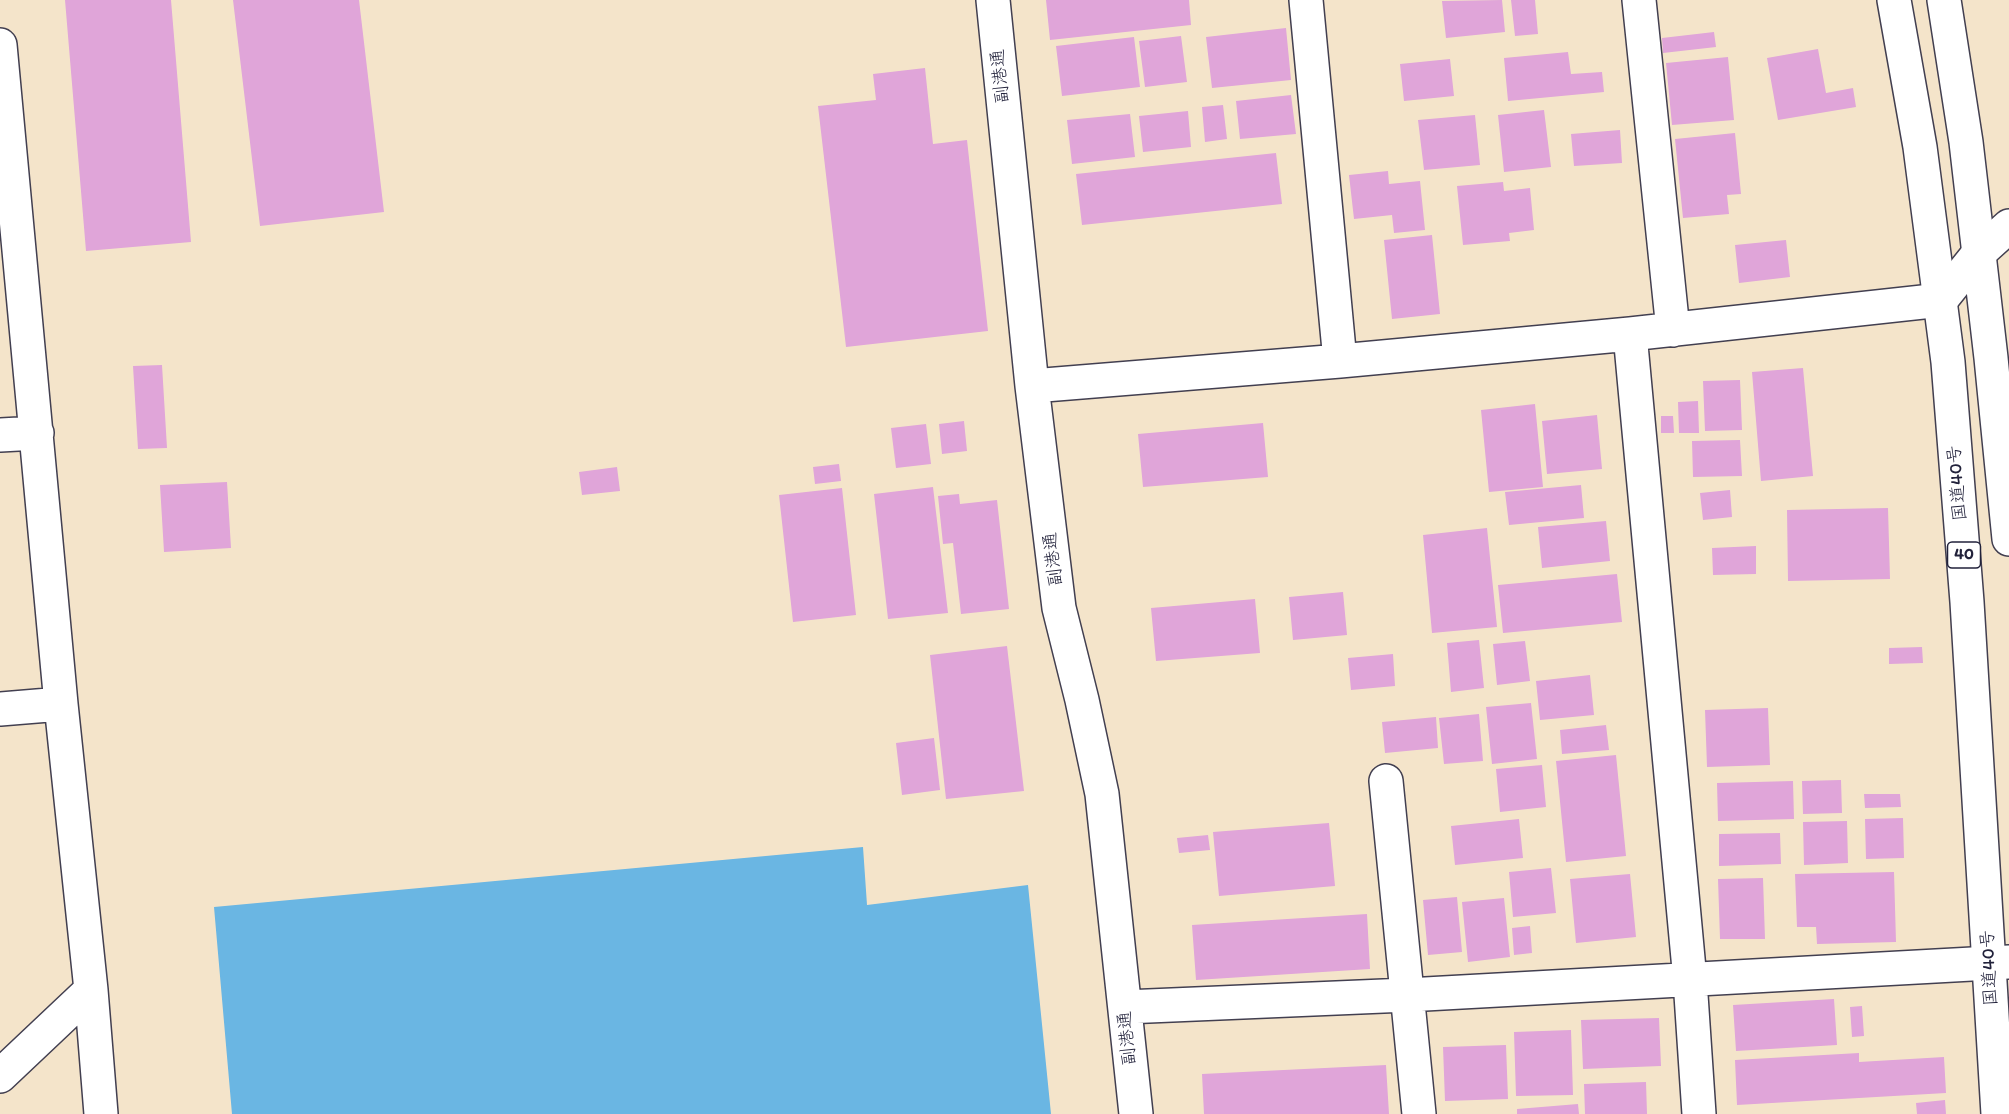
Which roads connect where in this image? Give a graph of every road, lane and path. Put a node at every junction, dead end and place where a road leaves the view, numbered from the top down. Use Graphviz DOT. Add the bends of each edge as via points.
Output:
graph roads {
  1 [pos="993,0"];
  2 [pos="1306,0"];
  3 [pos="1640,0"];
  4 [pos="1894,0"];
  5 [pos="1944,0"];
  6 [pos="0,45"];
  7 [pos="2009,226"];
  8 [pos="1978,254"];
  9 [pos="1941,300"];
  10 [pos="1673,330"];
  11 [pos="1630,334"];
  12 [pos="1340,361"];
  13 [pos="1032,386"];
  14 [pos="37,433"];
  15 [pos="0,435"];
  16 [pos="2009,539"];
  17 [pos="61,704"];
  18 [pos="0,709"];
  19 [pos="1386,781"];
  20 [pos="1999,963"];
  21 [pos="1690,980"];
  22 [pos="91,990"];
  23 [pos="1407,995"];
  24 [pos="1125,1007"];
  25 [pos="2001,1036"];
  26 [pos="0,1076"];
  27 [pos="101,1114"];
  28 [pos="1136,1114"];
  29 [pos="1419,1114"];
  30 [pos="1698,1114"];
  31 [pos="1998,1114"];
  1 -- 13 [label="main road, 副港通"];
  2 -- 12 [label="main road"];
  3 -- 10 [label="main road"];
  4 -- 9 [label="main road, 国道40号 / 40"];
  5 -- 8 [label="main road"];
  6 -- 14 [label="main road"];
  7 -- 8 [label="main road"];
  8 -- 9 [label="main road"];
  8 -- 16 [label="main road"];
  9 -- 10 [label="main road"];
  9 -- 20 [label="main road, 国道40号 / 40"];
  10 -- 11 [label="main road"];
  11 -- 12 [label="main road"];
  11 -- 21 [label="main road"];
  12 -- 13 [label="main road"];
  13 -- 24 [label="main road, 副港通" via="1059,608 1102,794"];
  14 -- 15 [label="main road"];
  14 -- 17 [label="main road"];
  17 -- 18 [label="main road"];
  17 -- 22 [label="main road"];
  19 -- 23 [label="main road"];
  20 -- 21 [label="main road"];
  20 -- 25 [label="main road, 国道40号 / 40"];
  21 -- 23 [label="main road"];
  21 -- 30 [label="main road"];
  22 -- 26 [label="main road"];
  22 -- 27 [label="main road"];
  23 -- 24 [label="main road"];
  23 -- 29 [label="main road"];
  24 -- 28 [label="main road, 副港通"];
  25 -- 31 [label="main road, 国道40号 / 40"];
}
